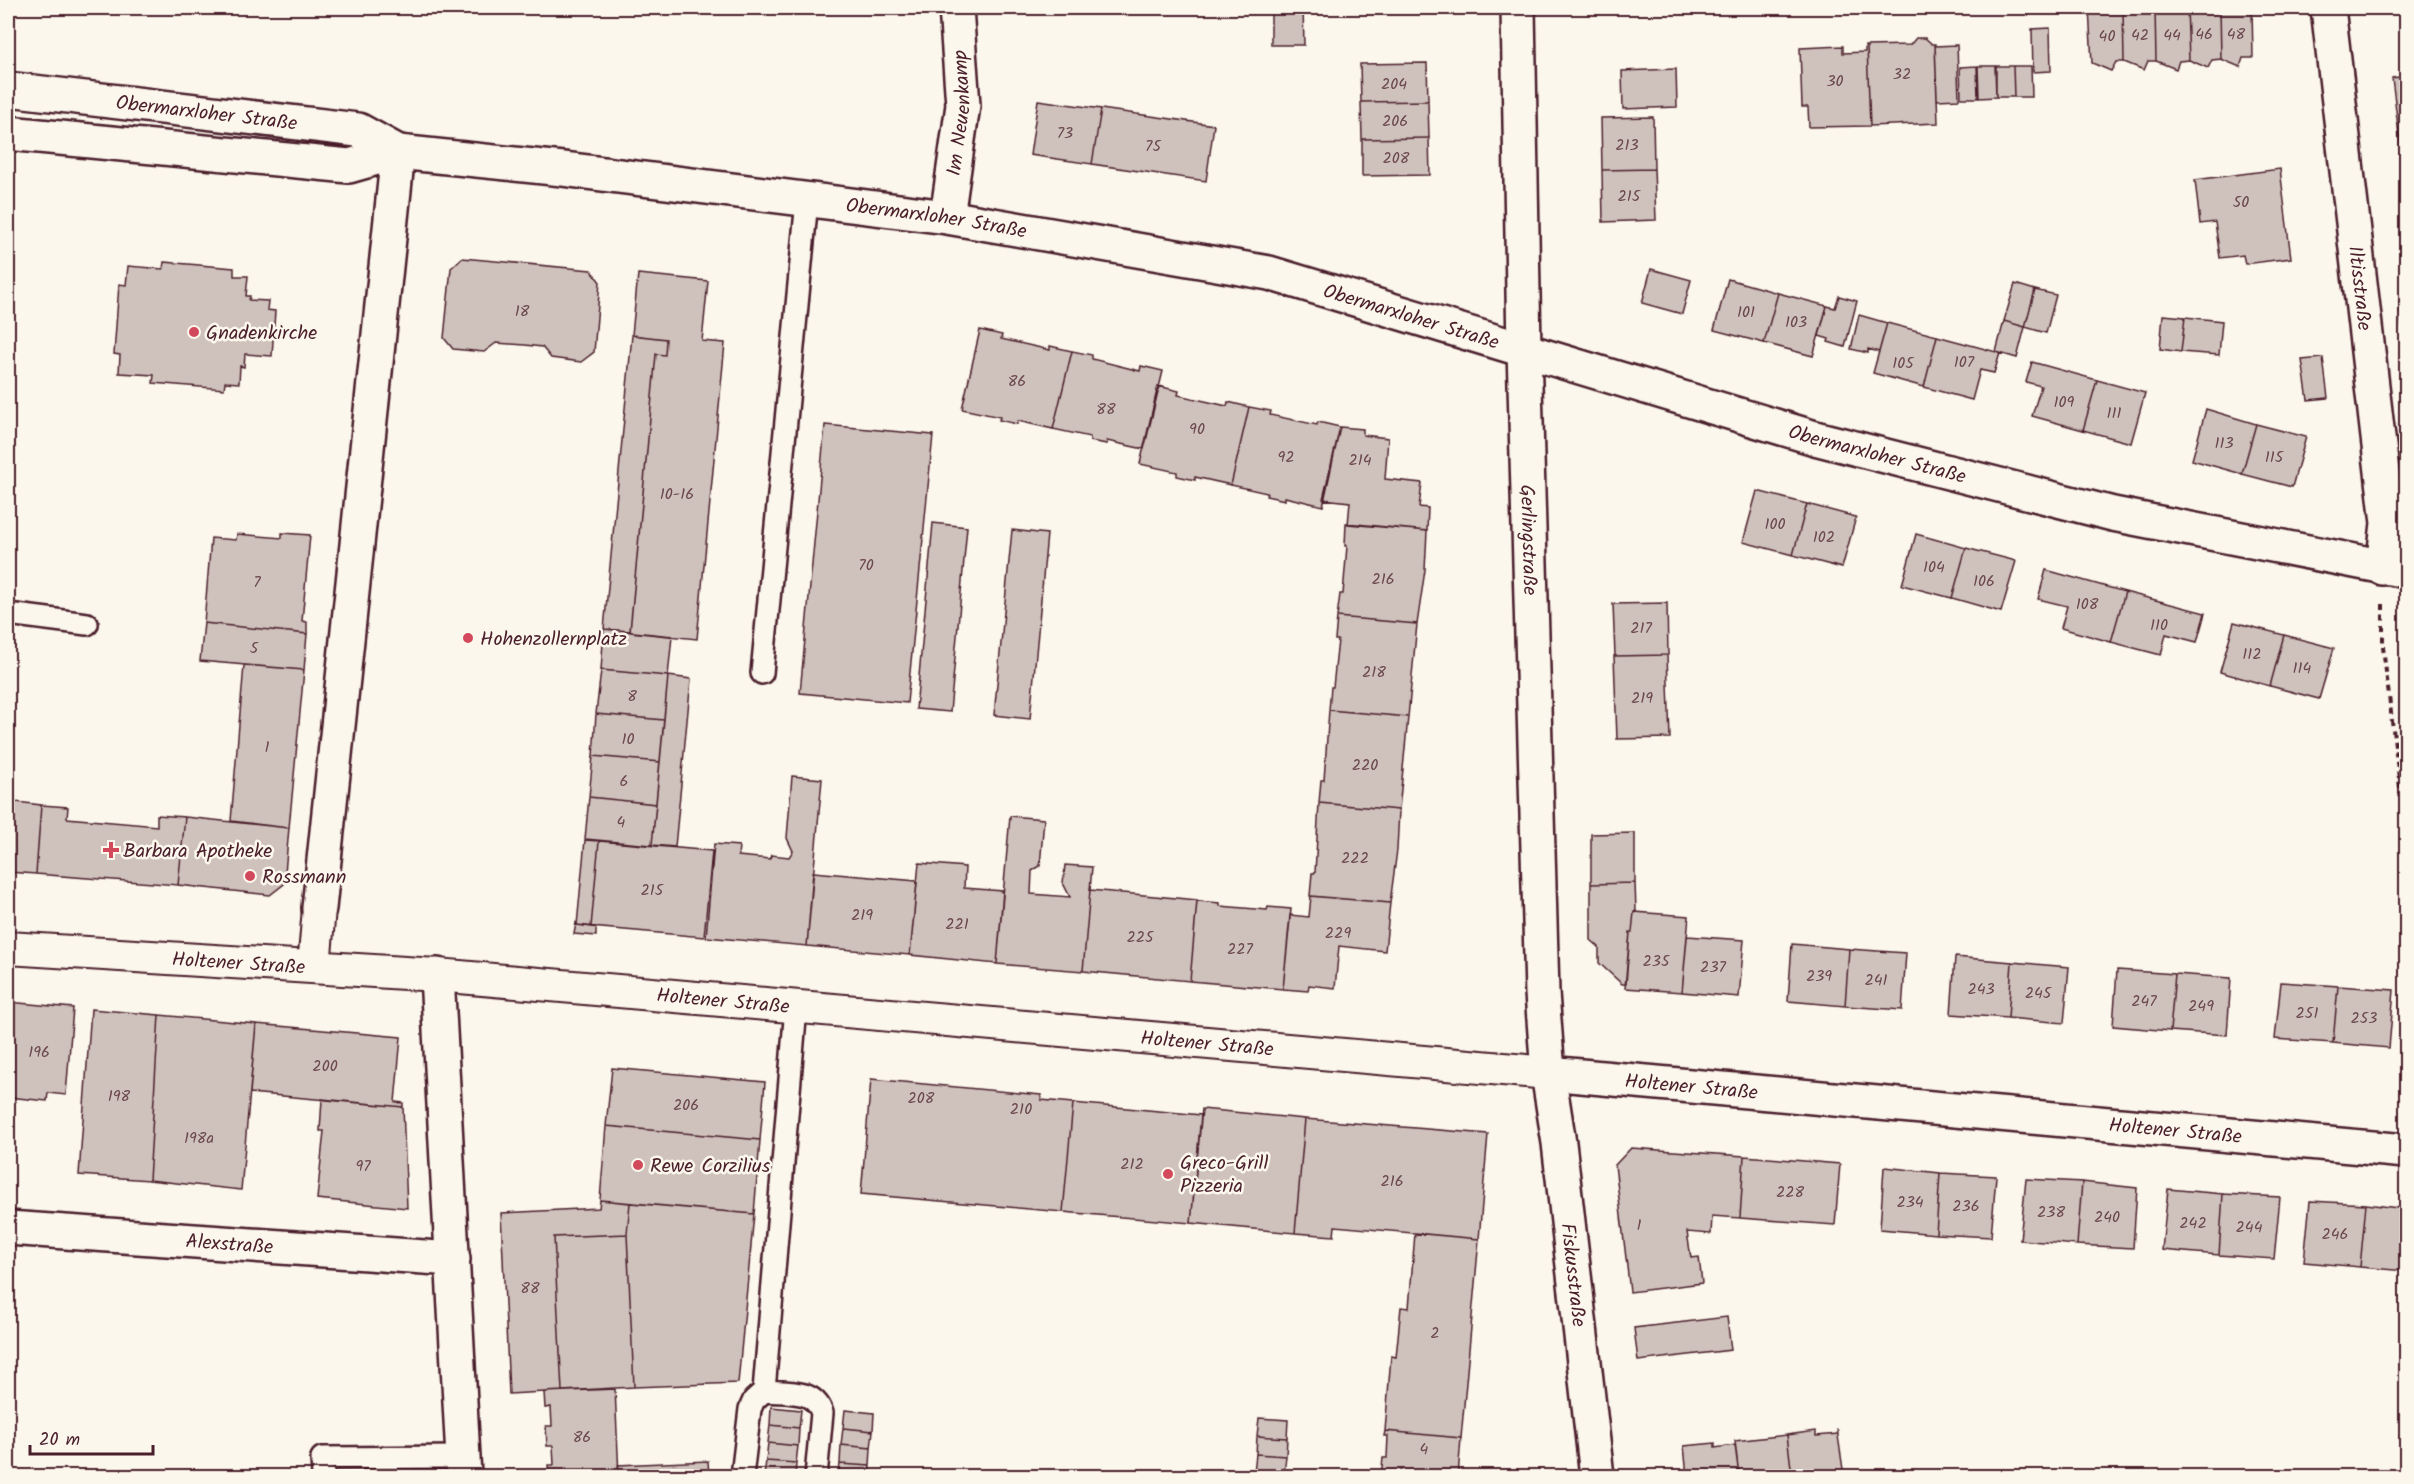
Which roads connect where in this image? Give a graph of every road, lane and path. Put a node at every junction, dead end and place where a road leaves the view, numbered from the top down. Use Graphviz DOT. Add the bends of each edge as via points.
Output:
graph roads {
  1 [pos="956,8"];
  2 [pos="1518,8"];
  3 [pos="2328,8"];
  4 [pos="8,89"];
  5 [pos="8,133"];
  6 [pos="398,152"];
  7 [pos="807,200"];
  8 [pos="947,217"];
  9 [pos="1524,349"];
  10 [pos="2395,569"];
  11 [pos="8,614"];
  12 [pos="87,624"];
  13 [pos="762,673"];
  14 [pos="2406,836"];
  15 [pos="319,908"];
  16 [pos="8,948"];
  17 [pos="314,967"];
  18 [pos="437,975"];
  19 [pos="796,1007"];
  20 [pos="1548,1073"];
  21 [pos="2406,1151"];
  22 [pos="8,1228"];
  23 [pos="453,1260"];
  24 [pos="764,1391"];
  25 [pos="464,1467"];
  26 [pos="323,1476"];
  27 [pos="742,1476"];
  28 [pos="816,1476"];
  29 [pos="1597,1476"];
  1 -- 8 [label="street, Im Neuenkamp" via="963,105"];
  2 -- 9 [label="street, Gerlingstraße"];
  3 -- 10 [label="street, Iltisstraße"];
  4 -- 6 [label="street, Obermarxloher Straße" via="358,130"];
  5 -- 6 [label="street, Obermarxloher Straße" via="349,166"];
  6 -- 7 [label="street, Obermarxloher Straße"];
  6 -- 15 [label="street"];
  7 -- 8 [label="street, Obermarxloher Straße"];
  7 -- 13 [label="lane"];
  8 -- 9 [label="street, Obermarxloher Straße" via="1269,273"];
  9 -- 10 [label="street, Obermarxloher Straße" via="1815,438 2102,511"];
  9 -- 20 [label="street, Gerlingstraße" via="1542,993"];
  10 -- 14 [label="path" via="2383,647"];
  11 -- 12 [label="lane"];
  15 -- 17 [label="street"];
  16 -- 17 [label="street, Holtener Straße"];
  17 -- 18 [label="street, Holtener Straße"];
  18 -- 19 [label="street, Holtener Straße"];
  18 -- 23 [label="street"];
  19 -- 20 [label="street, Holtener Straße"];
  19 -- 24 [label="lane"];
  20 -- 21 [label="street, Holtener Straße"];
  20 -- 29 [label="street, Fiskusstraße"];
  22 -- 23 [label="street, Alexstraße"];
  23 -- 25 [label="street"];
  24 -- 27 [label="lane" via="750,1409"];
  24 -- 28 [label="lane" via="806,1395 819,1405 822,1413"];
  25 -- 26 [label="lane" via="322,1458"];
}
